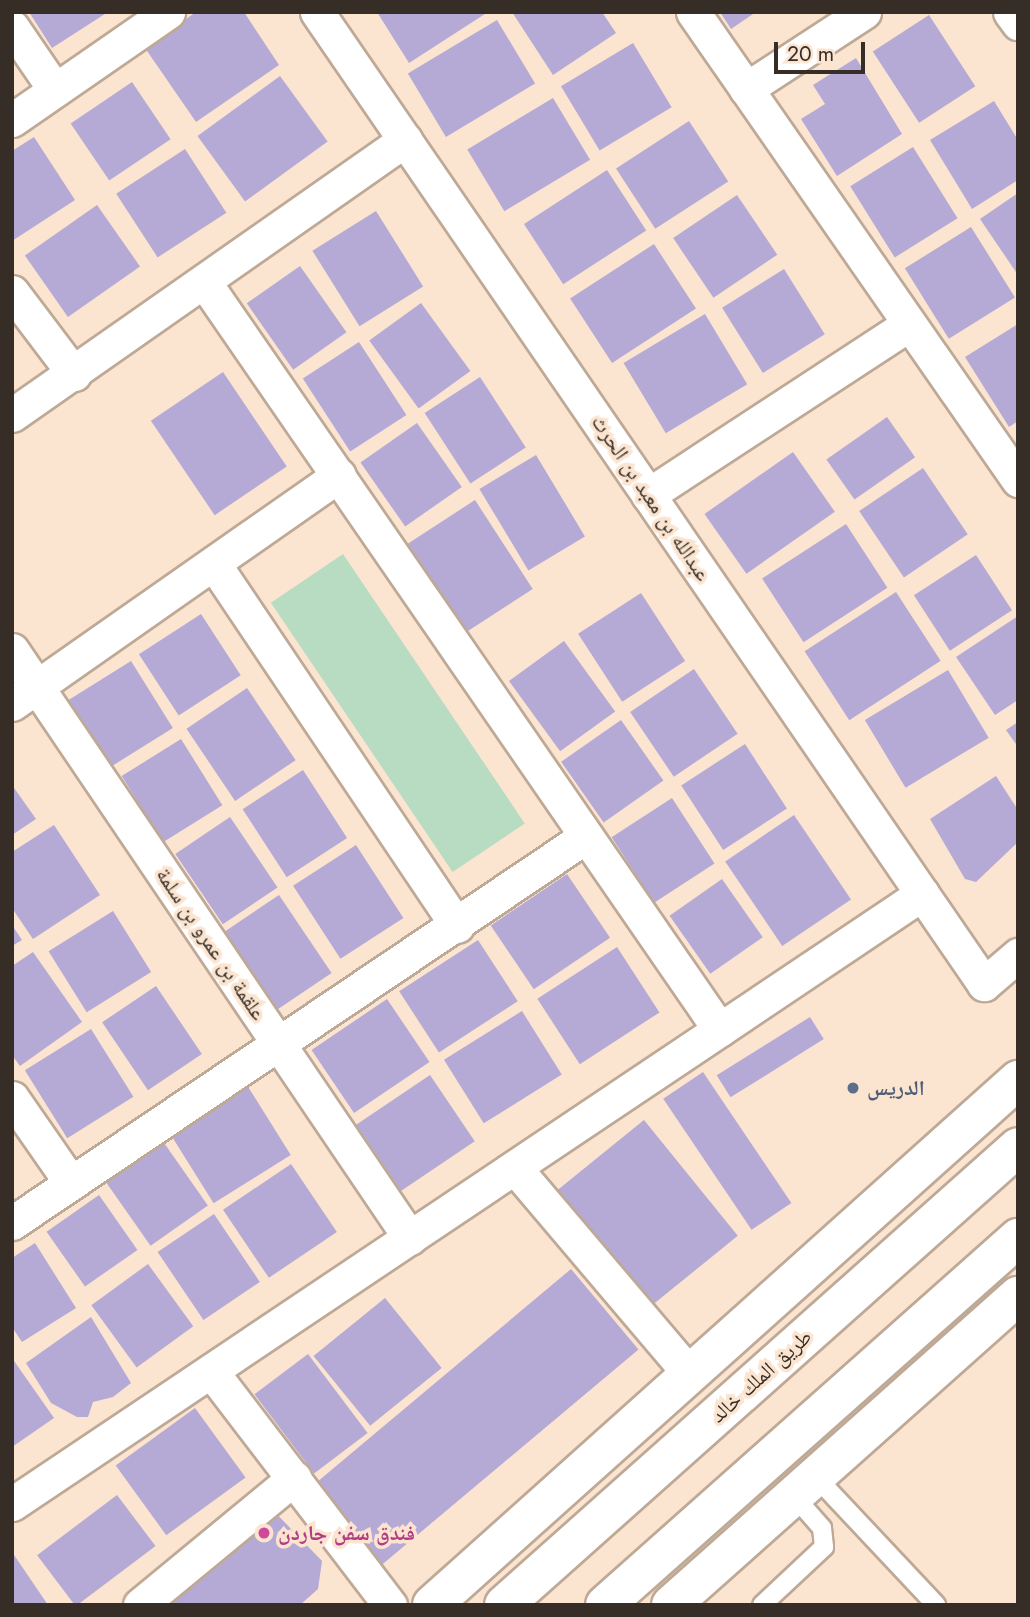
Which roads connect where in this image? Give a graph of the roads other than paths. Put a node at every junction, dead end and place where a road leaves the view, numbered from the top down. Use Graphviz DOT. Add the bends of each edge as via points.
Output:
graph roads {
  1 [pos="168,12"];
  2 [pos="317,12"];
  3 [pos="693,12"];
  4 [pos="864,12"];
  5 [pos="1010,12"];
  6 [pos="1018,23"];
  7 [pos="12,27"];
  8 [pos="746,89"];
  9 [pos="55,90"];
  10 [pos="12,120"];
  11 [pos="405,140"];
  12 [pos="205,283"];
  13 [pos="12,292"];
  14 [pos="909,324"];
  15 [pos="74,374"];
  16 [pos="12,415"];
  17 [pos="338,475"];
  18 [pos="1018,480"];
  19 [pos="648,495"];
  20 [pos="214,564"];
  21 [pos="12,650"];
  22 [pos="25,696"];
  23 [pos="585,837"];
  24 [pos="922,894"];
  25 [pos="457,926"];
  26 [pos="1018,955"];
  27 [pos="720,1030"];
  28 [pos="277,1042"];
  29 [pos="1018,1080"];
  30 [pos="12,1098"];
  31 [pos="1018,1147"];
  32 [pos="514,1168"];
  33 [pos="71,1183"];
  34 [pos="12,1223"];
  35 [pos="410,1238"];
  36 [pos="1018,1238"];
  37 [pos="1018,1296"];
  38 [pos="211,1371"];
  39 [pos="690,1374"];
  40 [pos="294,1478"];
  41 [pos="804,1486"];
  42 [pos="14,1499"];
  43 [pos="140,1605"];
  44 [pos="390,1605"];
  45 [pos="432,1605"];
  46 [pos="504,1605"];
  47 [pos="605,1605"];
  48 [pos="671,1605"];
  49 [pos="762,1605"];
  50 [pos="936,1605"];
  1 -- 9 [label="street"];
  2 -- 11 [label="street, عبدالله بن معبد بن الحرث"];
  3 -- 8 [label="street"];
  4 -- 8 [label="street"];
  5 -- 6 [label="street"];
  7 -- 9 [label="street"];
  8 -- 14 [label="street"];
  9 -- 10 [label="street"];
  11 -- 12 [label="street"];
  11 -- 19 [label="street, عبدالله بن معبد بن الحرث"];
  12 -- 15 [label="street"];
  12 -- 17 [label="street"];
  13 -- 15 [label="street"];
  14 -- 18 [label="street"];
  14 -- 19 [label="street"];
  15 -- 16 [label="street"];
  17 -- 20 [label="street"];
  17 -- 23 [label="street"];
  19 -- 24 [label="street, عبدالله بن معبد بن الحرث"];
  20 -- 22 [label="street"];
  20 -- 25 [label="street"];
  21 -- 22 [label="street, علقمة بن عمرو بن سلمة"];
  22 -- 28 [label="street, علقمة بن عمرو بن سلمة"];
  23 -- 25 [label="street"];
  23 -- 27 [label="street"];
  24 -- 26 [label="street, عبدالله بن معبد بن الحرث" via="984,985"];
  24 -- 27 [label="street"];
  25 -- 28 [label="street"];
  27 -- 32 [label="street"];
  28 -- 33 [label="street"];
  28 -- 35 [label="street, علقمة بن عمرو بن سلمة"];
  29 -- 39 [label="main road"];
  30 -- 33 [label="street"];
  31 -- 46 [label="main road, طريق الملك خالد"];
  32 -- 35 [label="street"];
  32 -- 39 [label="street"];
  33 -- 34 [label="street"];
  35 -- 38 [label="street"];
  36 -- 47 [label="main road"];
  37 -- 41 [label="main road"];
  38 -- 40 [label="street"];
  38 -- 42 [label="street"];
  39 -- 45 [label="main road"];
  40 -- 43 [label="street"];
  40 -- 44 [label="street"];
  41 -- 48 [label="main road"];
  41 -- 49 [label="lane" via="822,1528 824,1548"];
  41 -- 50 [label="lane"];
}
